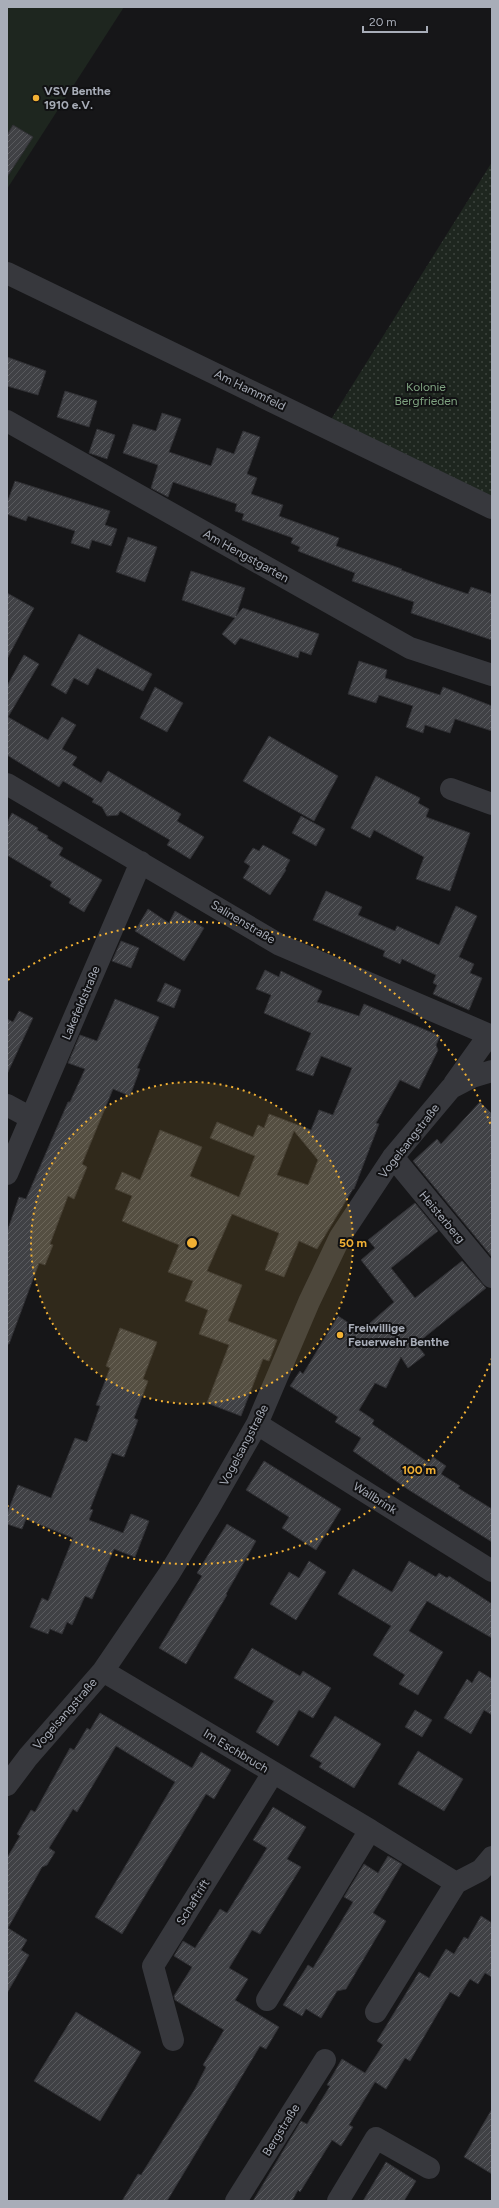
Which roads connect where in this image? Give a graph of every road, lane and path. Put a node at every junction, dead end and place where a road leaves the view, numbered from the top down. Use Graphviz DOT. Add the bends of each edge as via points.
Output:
graph roads {
  1 [pos="7,273"];
  2 [pos="7,421"];
  3 [pos="492,508"];
  4 [pos="492,675"];
  5 [pos="7,784"];
  6 [pos="452,789"];
  7 [pos="492,804"];
  8 [pos="141,862"];
  9 [pos="491,1036"];
  10 [pos="492,1071"];
  11 [pos="451,1088"];
  12 [pos="7,1105"];
  13 [pos="31,1118"];
  14 [pos="393,1157"];
  15 [pos="7,1174"];
  16 [pos="492,1277"];
  17 [pos="257,1424"];
  18 [pos="492,1571"];
  19 [pos="103,1671"];
  20 [pos="273,1773"];
  21 [pos="7,1785"];
  22 [pos="370,1830"];
  23 [pos="492,1857"];
  24 [pos="456,1882"];
  25 [pos="267,2000"];
  26 [pos="376,2012"];
  27 [pos="173,2040"];
  28 [pos="325,2060"];
  29 [pos="429,2168"];
  30 [pos="236,2201"];
  31 [pos="338,2201"];
  1 -- 3 [label="street, Am Hammfeld"];
  2 -- 4 [label="street, Am Hengstgarten" via="410,648"];
  5 -- 8 [label="street, Salinenstraße"];
  6 -- 7 [label="street"];
  8 -- 9 [label="street, Salinenstraße" via="280,945"];
  8 -- 13 [label="street, Lakefeldstraße"];
  9 -- 11 [label="street, Vogelsangstraße"];
  10 -- 11 [label="street, Vogelsangstraße" via="472,1077"];
  11 -- 14 [label="street, Vogelsangstraße"];
  12 -- 13 [label="street"];
  13 -- 15 [label="street, Lakefeldstraße"];
  14 -- 16 [label="street, Heisterberg"];
  14 -- 17 [label="street, Vogelsangstraße" via="340,1237 308,1302"];
  17 -- 18 [label="street, Wallbrink"];
  17 -- 19 [label="street, Vogelsangstraße" via="173,1567"];
  19 -- 20 [label="street, Im Eschbruch"];
  19 -- 21 [label="street, Vogelsangstraße"];
  20 -- 22 [label="street, Im Eschbruch"];
  20 -- 27 [label="street, Schaftrift" via="152,1966"];
  22 -- 24 [label="street, Im Eschbruch"];
  22 -- 25 [label="street"];
  23 -- 24 [label="street" via="481,1870"];
  24 -- 26 [label="street"];
  28 -- 30 [label="street, Bergstraße"];
  29 -- 31 [label="street" via="376,2138"];
}
